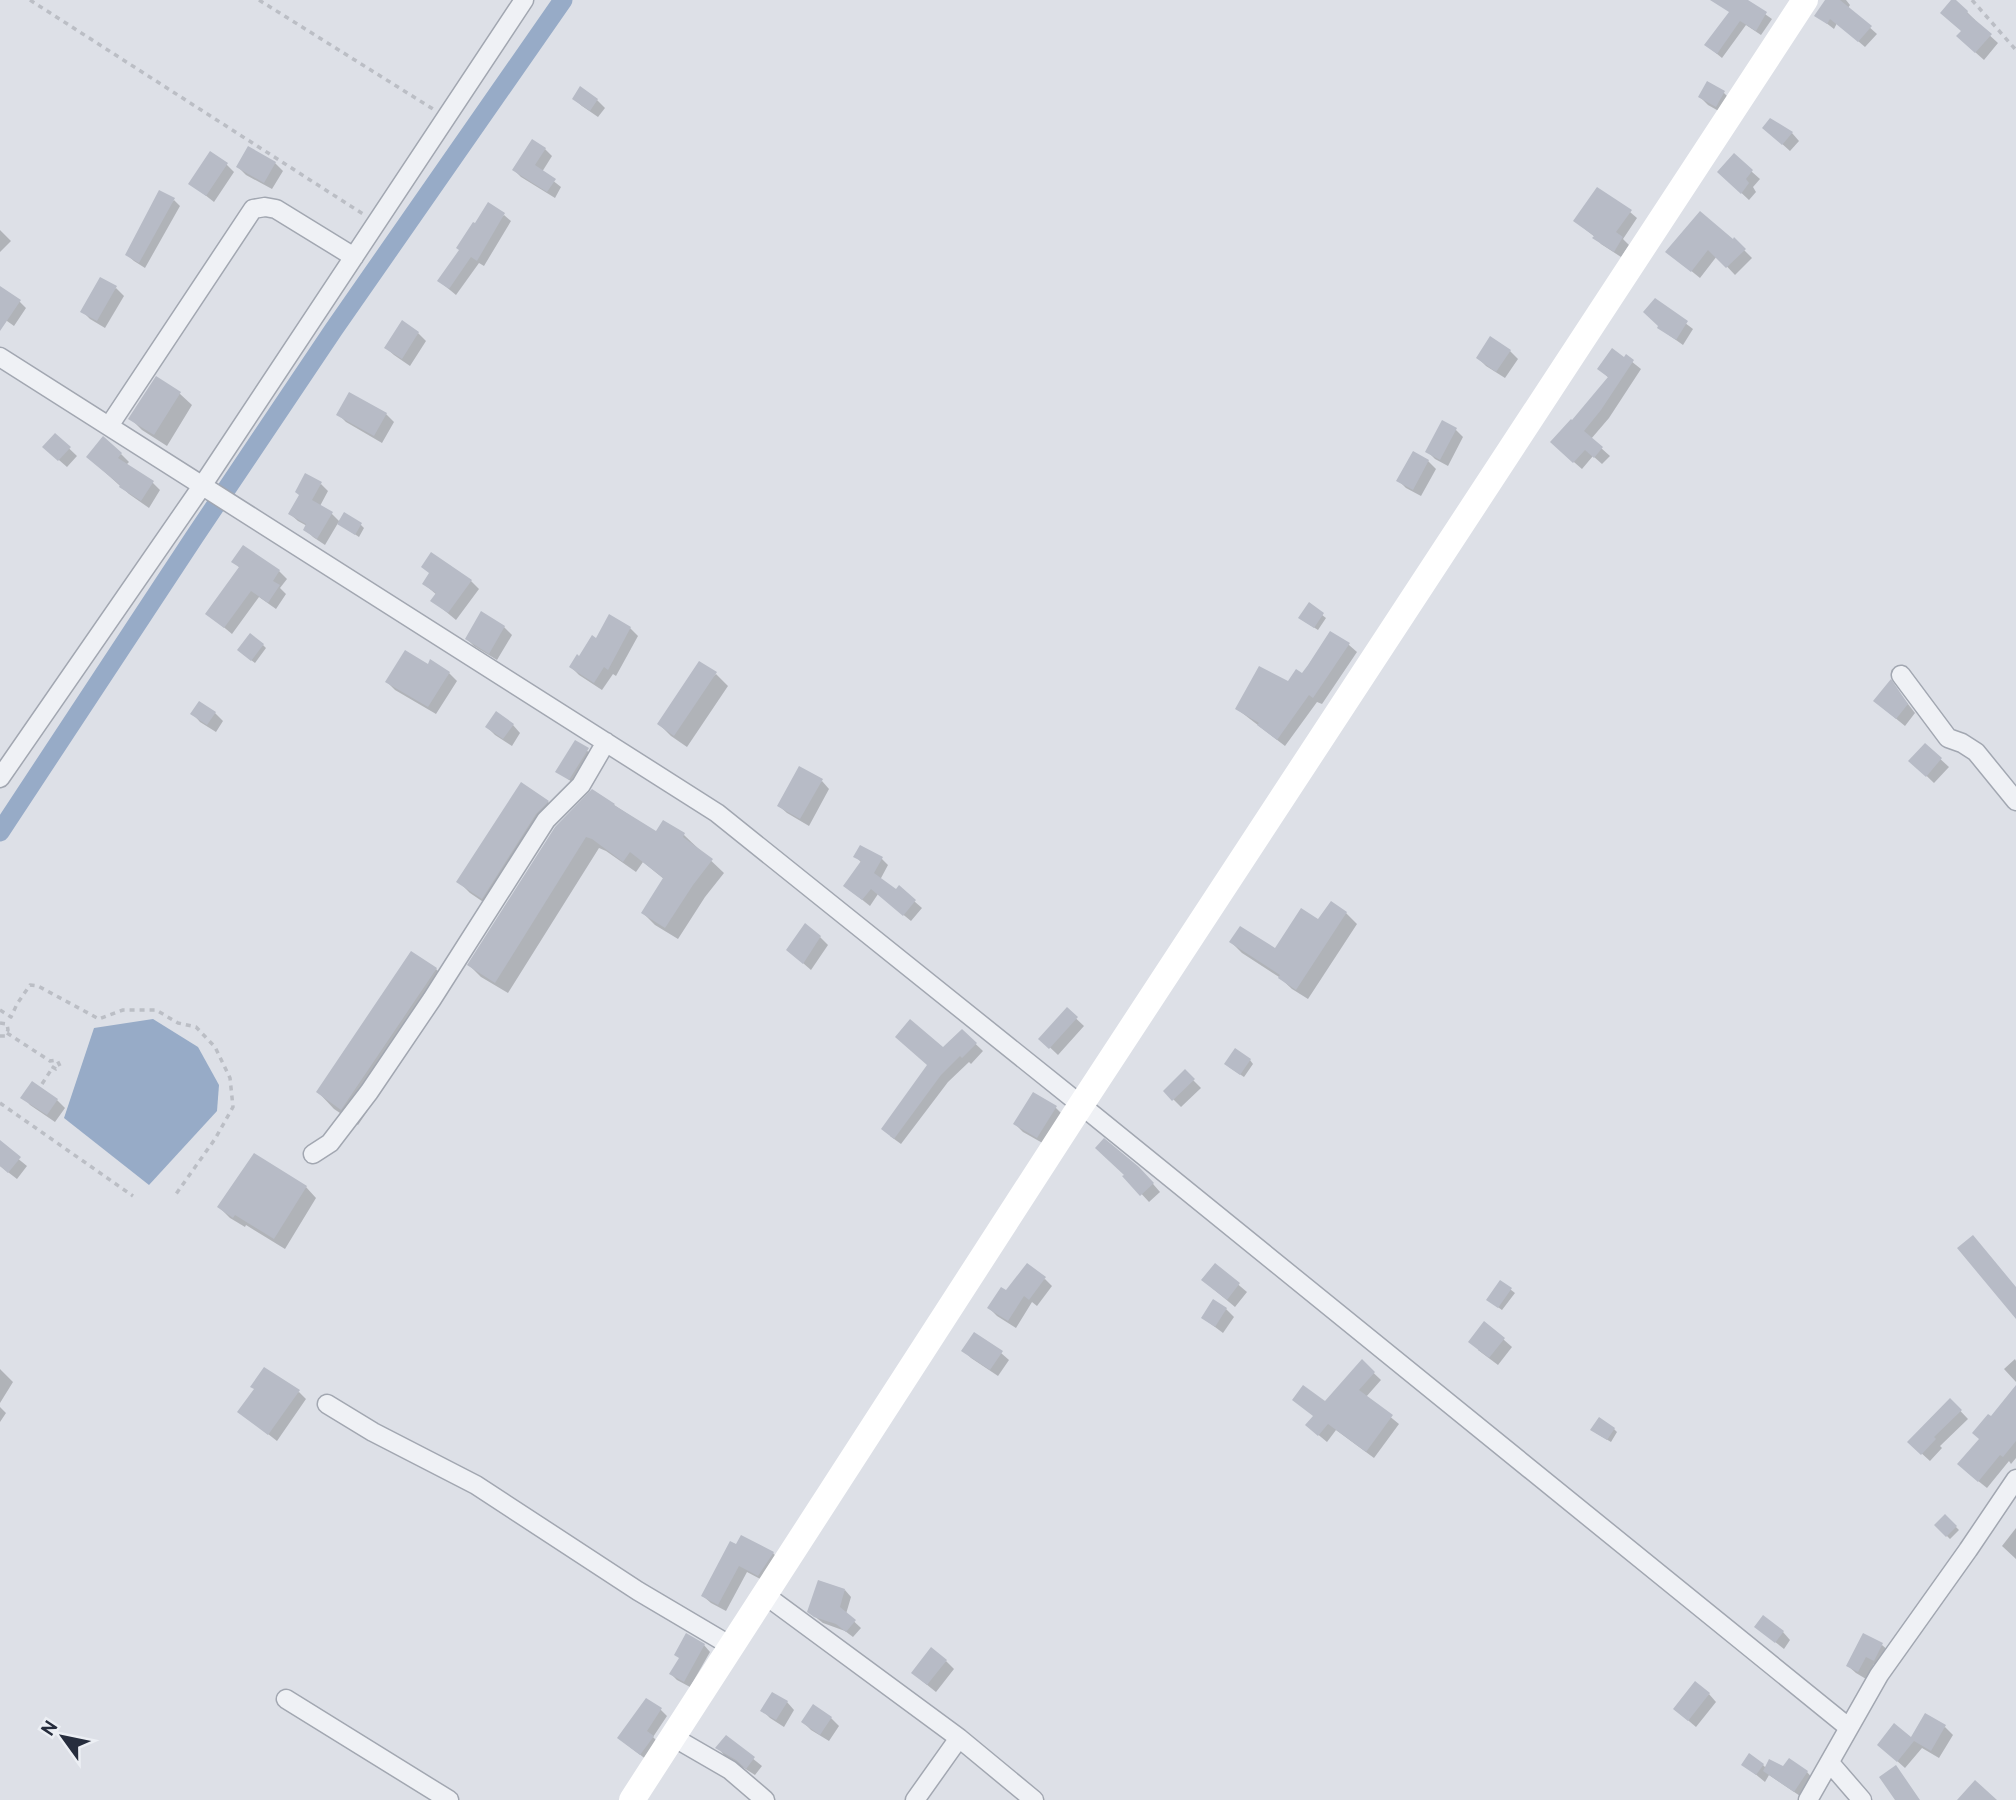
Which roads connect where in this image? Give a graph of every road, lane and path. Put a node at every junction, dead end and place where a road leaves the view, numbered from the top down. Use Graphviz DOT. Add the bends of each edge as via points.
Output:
graph roads {
  1 [pos="30,0"];
  2 [pos="258,0"];
  3 [pos="524,0"];
  4 [pos="1805,0"];
  5 [pos="1972,0"];
  6 [pos="2016,50"];
  7 [pos="446,118"];
  8 [pos="377,223"];
  9 [pos="354,257"];
  10 [pos="0,357"];
  11 [pos="109,426"];
  12 [pos="202,486"];
  13 [pos="1901,675"];
  14 [pos="606,742"];
  15 [pos="0,778"];
  16 [pos="2016,801"];
  17 [pos="0,1010"];
  18 [pos="11,1017"];
  19 [pos="0,1023"];
  20 [pos="7,1024"];
  21 [pos="7,1032"];
  22 [pos="0,1036"];
  23 [pos="42,1084"];
  24 [pos="0,1104"];
  25 [pos="1081,1105"];
  26 [pos="313,1154"];
  27 [pos="177,1194"];
  28 [pos="133,1196"];
  29 [pos="327,1404"];
  30 [pos="2016,1479"];
  31 [pos="765,1595"];
  32 [pos="732,1646"];
  33 [pos="286,1699"];
  34 [pos="1848,1727"];
  35 [pos="673,1737"];
  36 [pos="959,1738"];
  37 [pos="1830,1763"];
  38 [pos="449,1800"];
  39 [pos="632,1800"];
  40 [pos="765,1800"];
  41 [pos="915,1800"];
  42 [pos="1034,1800"];
  43 [pos="1808,1800"];
  44 [pos="1862,1800"];
  1 -- 8 [label="path"];
  2 -- 7 [label="path"];
  3 -- 7 [label="street"];
  4 -- 25 [label="street"];
  5 -- 6 [label="path"];
  7 -- 8 [label="street"];
  8 -- 9 [label="street"];
  9 -- 11 [label="street" via="276,209 253,209"];
  9 -- 12 [label="street"];
  10 -- 11 [label="street"];
  11 -- 12 [label="street"];
  12 -- 14 [label="street"];
  12 -- 15 [label="street"];
  13 -- 16 [label="street" via="1948,738 1976,752"];
  14 -- 25 [label="street" via="717,813"];
  14 -- 26 [label="street" via="581,785 546,820 369,1091 330,1143"];
  17 -- 18 [label="path"];
  18 -- 20 [label="path"];
  18 -- 27 [label="path" via="30,985 38,986 99,1019 123,1010 156,1010 196,1027 215,1047 230,1078 233,1107"];
  19 -- 20 [label="path"];
  20 -- 21 [label="path"];
  21 -- 22 [label="path"];
  21 -- 23 [label="path" via="51,1061 57,1060 60,1066 53,1067"];
  24 -- 28 [label="path"];
  25 -- 31 [label="street"];
  25 -- 34 [label="street"];
  29 -- 32 [label="street" via="373,1433 476,1485"];
  30 -- 34 [label="street"];
  31 -- 32 [label="street"];
  31 -- 36 [label="street"];
  32 -- 35 [label="street"];
  33 -- 38 [label="street"];
  34 -- 37 [label="street"];
  35 -- 39 [label="street"];
  35 -- 40 [label="street" via="730,1770"];
  36 -- 41 [label="street"];
  36 -- 42 [label="street"];
  37 -- 43 [label="street"];
  37 -- 44 [label="street"];
}
